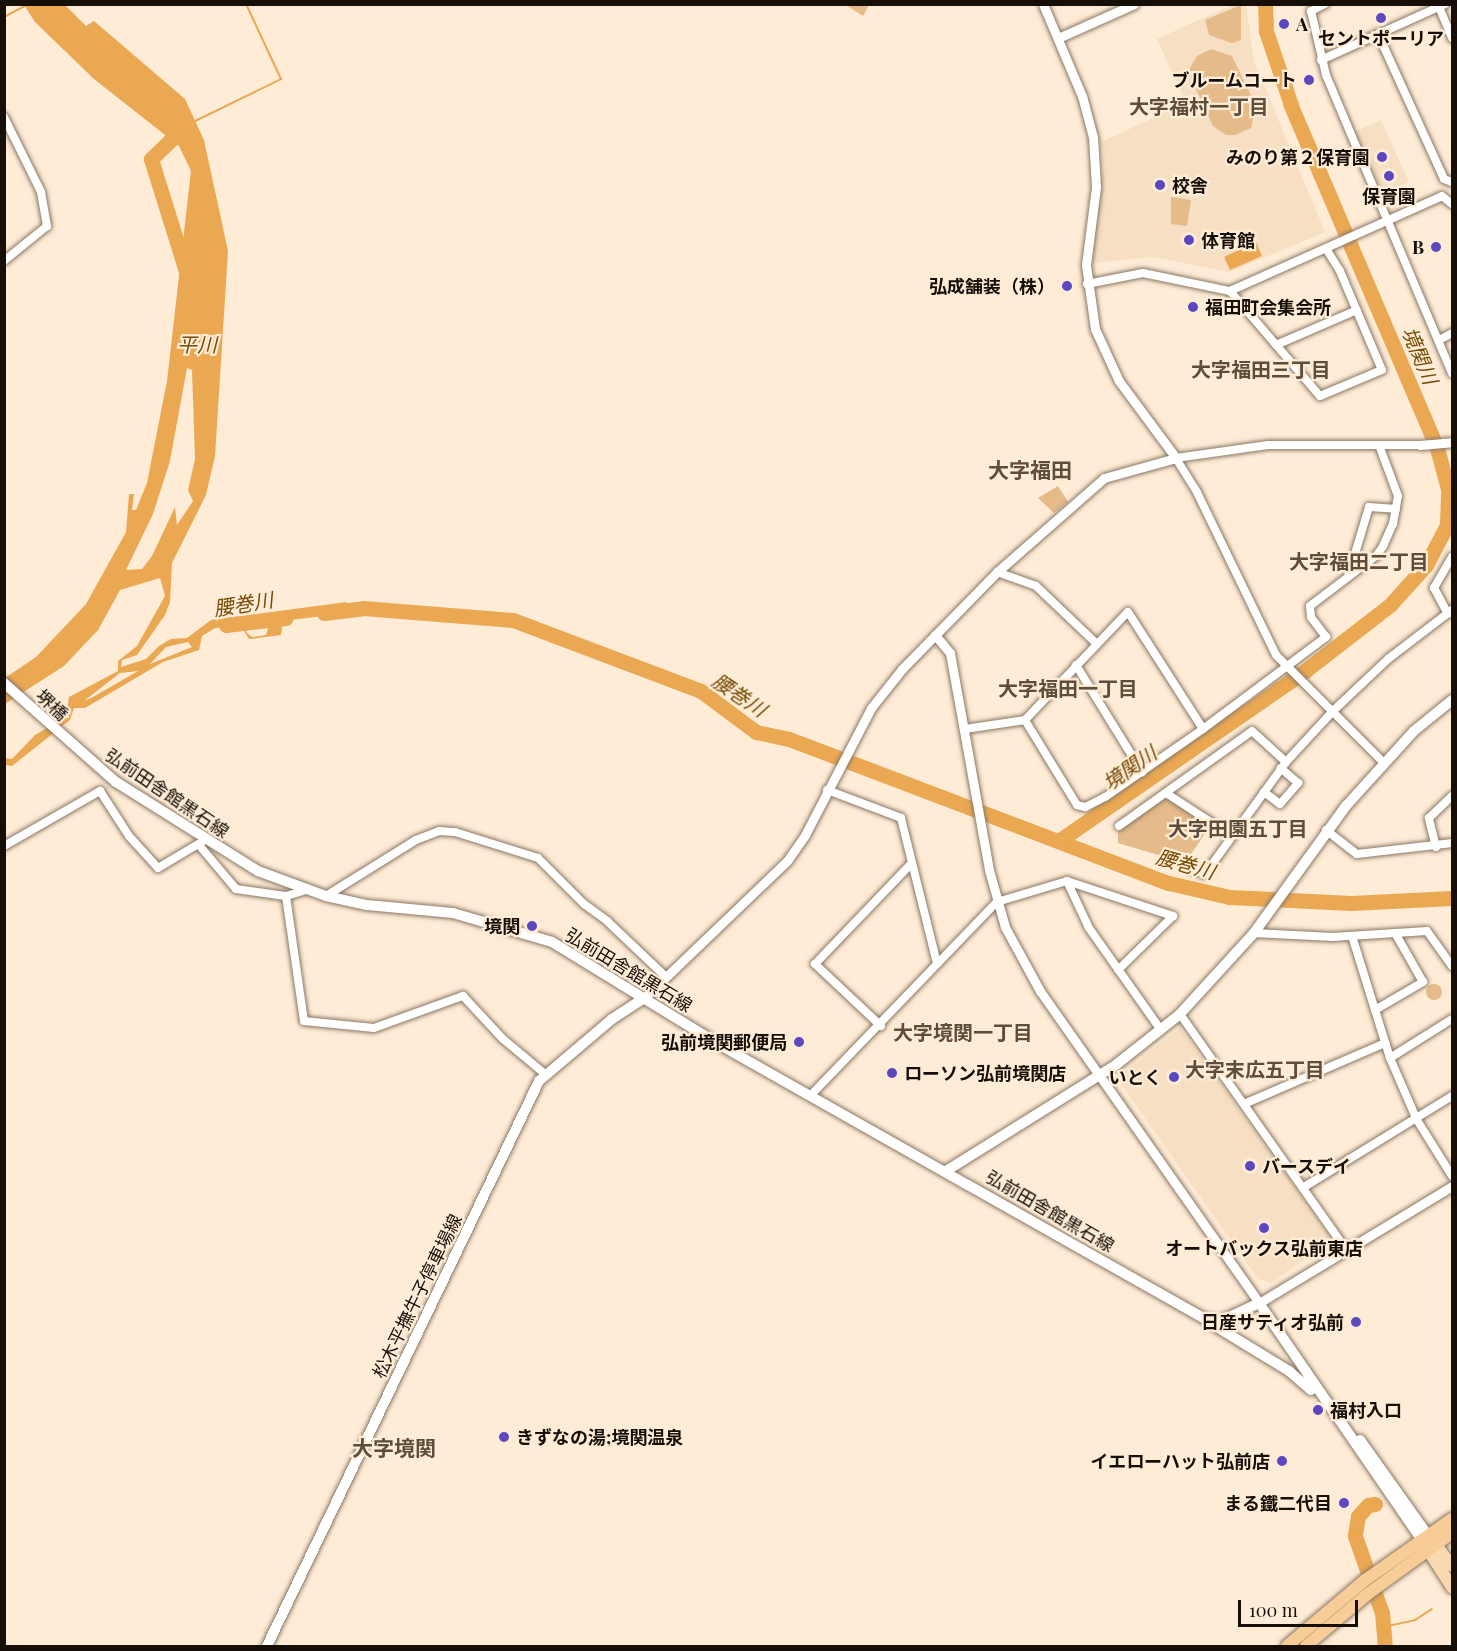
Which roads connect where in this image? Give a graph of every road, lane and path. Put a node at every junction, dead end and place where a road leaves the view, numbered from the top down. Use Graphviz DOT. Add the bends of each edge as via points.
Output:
graph roads {
  1 [pos="1043,4"];
  2 [pos="1134,4"];
  3 [pos="1325,4"];
  4 [pos="1442,6"];
  5 [pos="1378,34"];
  6 [pos="1058,38"];
  7 [pos="1452,38"];
  8 [pos="1321,60"];
  9 [pos="4,117"];
  10 [pos="1452,182"];
  11 [pos="1452,204"];
  12 [pos="1389,220"];
  13 [pos="1326,249"];
  14 [pos="4,261"];
  15 [pos="1088,284"];
  16 [pos="1230,291"];
  17 [pos="1358,310"];
  18 [pos="1452,333"];
  19 [pos="1439,340"];
  20 [pos="1276,345"];
  21 [pos="1452,373"];
  22 [pos="1452,443"];
  23 [pos="1379,445"];
  24 [pos="1420,445"];
  25 [pos="1176,458"];
  26 [pos="1396,509"];
  27 [pos="1452,557"];
  28 [pos="997,572"];
  29 [pos="1348,577"];
  30 [pos="1450,612"];
  31 [pos="935,635"];
  32 [pos="1097,644"];
  33 [pos="1076,665"];
  34 [pos="1288,667"];
  35 [pos="4,683"];
  36 [pos="1452,700"];
  37 [pos="1333,711"];
  38 [pos="1025,720"];
  39 [pos="965,729"];
  40 [pos="1203,729"];
  41 [pos="78,750"];
  42 [pos="1384,764"];
  43 [pos="1284,765"];
  44 [pos="1142,772"];
  45 [pos="827,790"];
  46 [pos="1264,792"];
  47 [pos="1166,793"];
  48 [pos="1452,796"];
  49 [pos="1119,826"];
  50 [pos="1326,830"];
  51 [pos="1232,836"];
  52 [pos="202,843"];
  53 [pos="1452,843"];
  54 [pos="4,846"];
  55 [pos="1436,847"];
  56 [pos="910,865"];
  57 [pos="1188,868"];
  58 [pos="1067,881"];
  59 [pos="306,890"];
  60 [pos="286,896"];
  61 [pos="326,896"];
  62 [pos="997,902"];
  63 [pos="1254,933"];
  64 [pos="1395,933"];
  65 [pos="1352,936"];
  66 [pos="1451,961"];
  67 [pos="937,964"];
  68 [pos="1118,970"];
  69 [pos="666,977"];
  70 [pos="644,998"];
  71 [pos="1375,1010"];
  72 [pos="1180,1014"];
  73 [pos="1452,1019"];
  74 [pos="881,1026"];
  75 [pos="1161,1030"];
  76 [pos="1386,1043"];
  77 [pos="1390,1058"];
  78 [pos="545,1074"];
  79 [pos="1100,1075"];
  80 [pos="810,1096"];
  81 [pos="1452,1096"];
  82 [pos="1244,1104"];
  83 [pos="1417,1119"];
  84 [pos="946,1172"];
  85 [pos="1452,1176"];
  86 [pos="1452,1186"];
  87 [pos="1304,1187"];
  88 [pos="1346,1250"];
  89 [pos="1259,1303"];
  90 [pos="1205,1319"];
  91 [pos="1325,1402"];
  92 [pos="1452,1519"];
  93 [pos="1452,1533"];
  94 [pos="1428,1541"];
  95 [pos="1452,1566"];
  96 [pos="1452,1587"];
  97 [pos="267,1647"];
  98 [pos="1287,1647"];
  99 [pos="1306,1647"];
  1 -- 6 [label="street"];
  2 -- 6 [label="street"];
  3 -- 8 [label="street" via="1311,11"];
  4 -- 5 [label="street"];
  4 -- 7 [label="street"];
  5 -- 8 [label="street"];
  5 -- 10 [label="street" via="1444,179"];
  6 -- 15 [label="street" via="1082,96 1096,163"];
  8 -- 12 [label="street"];
  9 -- 14 [label="street" via="41,192 47,226"];
  11 -- 12 [label="street" via="1442,196"];
  12 -- 13 [label="street"];
  12 -- 19 [label="street"];
  13 -- 16 [label="street"];
  13 -- 17 [label="street"];
  15 -- 16 [label="street" via="1143,273"];
  15 -- 25 [label="street" via="1104,352 1119,381"];
  16 -- 20 [label="street"];
  17 -- 20 [label="street"];
  17 -- 20 [label="street" via="1382,370 1320,396"];
  18 -- 19 [label="street"];
  19 -- 21 [label="street"];
  22 -- 24 [label="street"];
  23 -- 24 [label="street"];
  23 -- 25 [label="street" via="1268,446"];
  23 -- 26 [label="street" via="1398,496"];
  25 -- 28 [label="street" via="1104,478"];
  25 -- 34 [label="street" via="1197,492 1276,655"];
  26 -- 29 [label="street" via="1377,555"];
  26 -- 29 [label="street" via="1369,507"];
  27 -- 30 [label="street" via="1434,588"];
  28 -- 31 [label="street"];
  28 -- 32 [label="street" via="1036,586"];
  29 -- 34 [label="street" via="1310,606 1311,617 1326,637"];
  30 -- 37 [label="street" via="1388,659"];
  31 -- 39 [label="street" via="950,653"];
  31 -- 45 [label="street" via="902,669 850,743"];
  32 -- 33 [label="street"];
  32 -- 40 [label="street" via="1128,612"];
  33 -- 38 [label="street"];
  33 -- 44 [label="street"];
  34 -- 37 [label="street"];
  34 -- 40 [label="street"];
  35 -- 41 [label="main road, 堺橋"];
  36 -- 42 [label="main road" via="1414,731"];
  37 -- 42 [label="street"];
  37 -- 43 [label="street"];
  38 -- 39 [label="street"];
  38 -- 44 [label="street" via="1077,806 1093,804"];
  39 -- 62 [label="street"];
  40 -- 44 [label="street"];
  41 -- 52 [label="main road, 弘前田舎館黒石線"];
  42 -- 50 [label="main road"];
  43 -- 46 [label="street"];
  43 -- 46 [label="street" via="1298,783 1280,804"];
  43 -- 47 [label="street" via="1252,731"];
  45 -- 56 [label="street" via="900,818"];
  45 -- 69 [label="street" via="787,861"];
  46 -- 51 [label="street"];
  47 -- 49 [label="street"];
  47 -- 51 [label="street"];
  48 -- 55 [label="street" via="1429,818"];
  50 -- 55 [label="street" via="1357,854"];
  50 -- 63 [label="main road"];
  51 -- 57 [label="street" via="1205,874"];
  52 -- 54 [label="street" via="158,868 129,836 100,790"];
  52 -- 59 [label="main road, 弘前田舎館黒石線"];
  52 -- 60 [label="street" via="236,889"];
  53 -- 55 [label="street"];
  56 -- 67 [label="street"];
  56 -- 74 [label="street" via="815,964"];
  58 -- 62 [label="street"];
  58 -- 68 [label="street" via="1089,928"];
  58 -- 68 [label="street" via="1173,916"];
  59 -- 60 [label="street"];
  59 -- 61 [label="main road, 弘前田舎館黒石線"];
  60 -- 78 [label="street" via="304,1021 374,1028 463,996 503,1039"];
  61 -- 69 [label="street" via="416,840 439,831 455,832 538,858"];
  61 -- 70 [label="main road, 弘前田舎館黒石線" via="367,905 453,913 529,932 574,953"];
  62 -- 67 [label="street"];
  62 -- 79 [label="street" via="1021,960"];
  63 -- 65 [label="street"];
  63 -- 72 [label="main road"];
  64 -- 65 [label="street"];
  64 -- 66 [label="street" via="1427,931"];
  64 -- 71 [label="street" via="1423,982"];
  65 -- 71 [label="street"];
  67 -- 74 [label="street"];
  68 -- 75 [label="street"];
  69 -- 70 [label="street"];
  70 -- 78 [label="main road, 松木平撫牛子停車場線"];
  70 -- 80 [label="main road, 弘前田舎館黒石線"];
  71 -- 76 [label="street"];
  72 -- 75 [label="main road"];
  72 -- 82 [label="street"];
  73 -- 77 [label="street"];
  74 -- 80 [label="street"];
  75 -- 79 [label="main road"];
  76 -- 77 [label="street"];
  76 -- 82 [label="street"];
  77 -- 83 [label="street"];
  78 -- 97 [label="main road, 松木平撫牛子停車場線"];
  79 -- 84 [label="main road"];
  79 -- 89 [label="street"];
  80 -- 84 [label="main road, 弘前田舎館黒石線"];
  81 -- 83 [label="street"];
  82 -- 87 [label="street"];
  83 -- 85 [label="street"];
  83 -- 87 [label="street"];
  84 -- 90 [label="main road, 弘前田舎館黒石線"];
  86 -- 88 [label="street"];
  87 -- 88 [label="street"];
  88 -- 89 [label="street"];
  89 -- 90 [label="main road" via="1221,1322"];
  89 -- 91 [label="main road, 弘前田舎館黒石線"];
  89 -- 94 [label="main road" via="1274,1318"];
  90 -- 91 [label="main road, 弘前田舎館黒石線" via="1289,1371"];
  91 -- 94 [label="main road, 弘前田舎館黒石線"];
  92 -- 94 [label="highway"];
  93 -- 94 [label="highway"];
  94 -- 95 [label="main road"];
  94 -- 96 [label="main road"];
  94 -- 98 [label="highway" via="1379,1569"];
  94 -- 99 [label="highway"];
}
